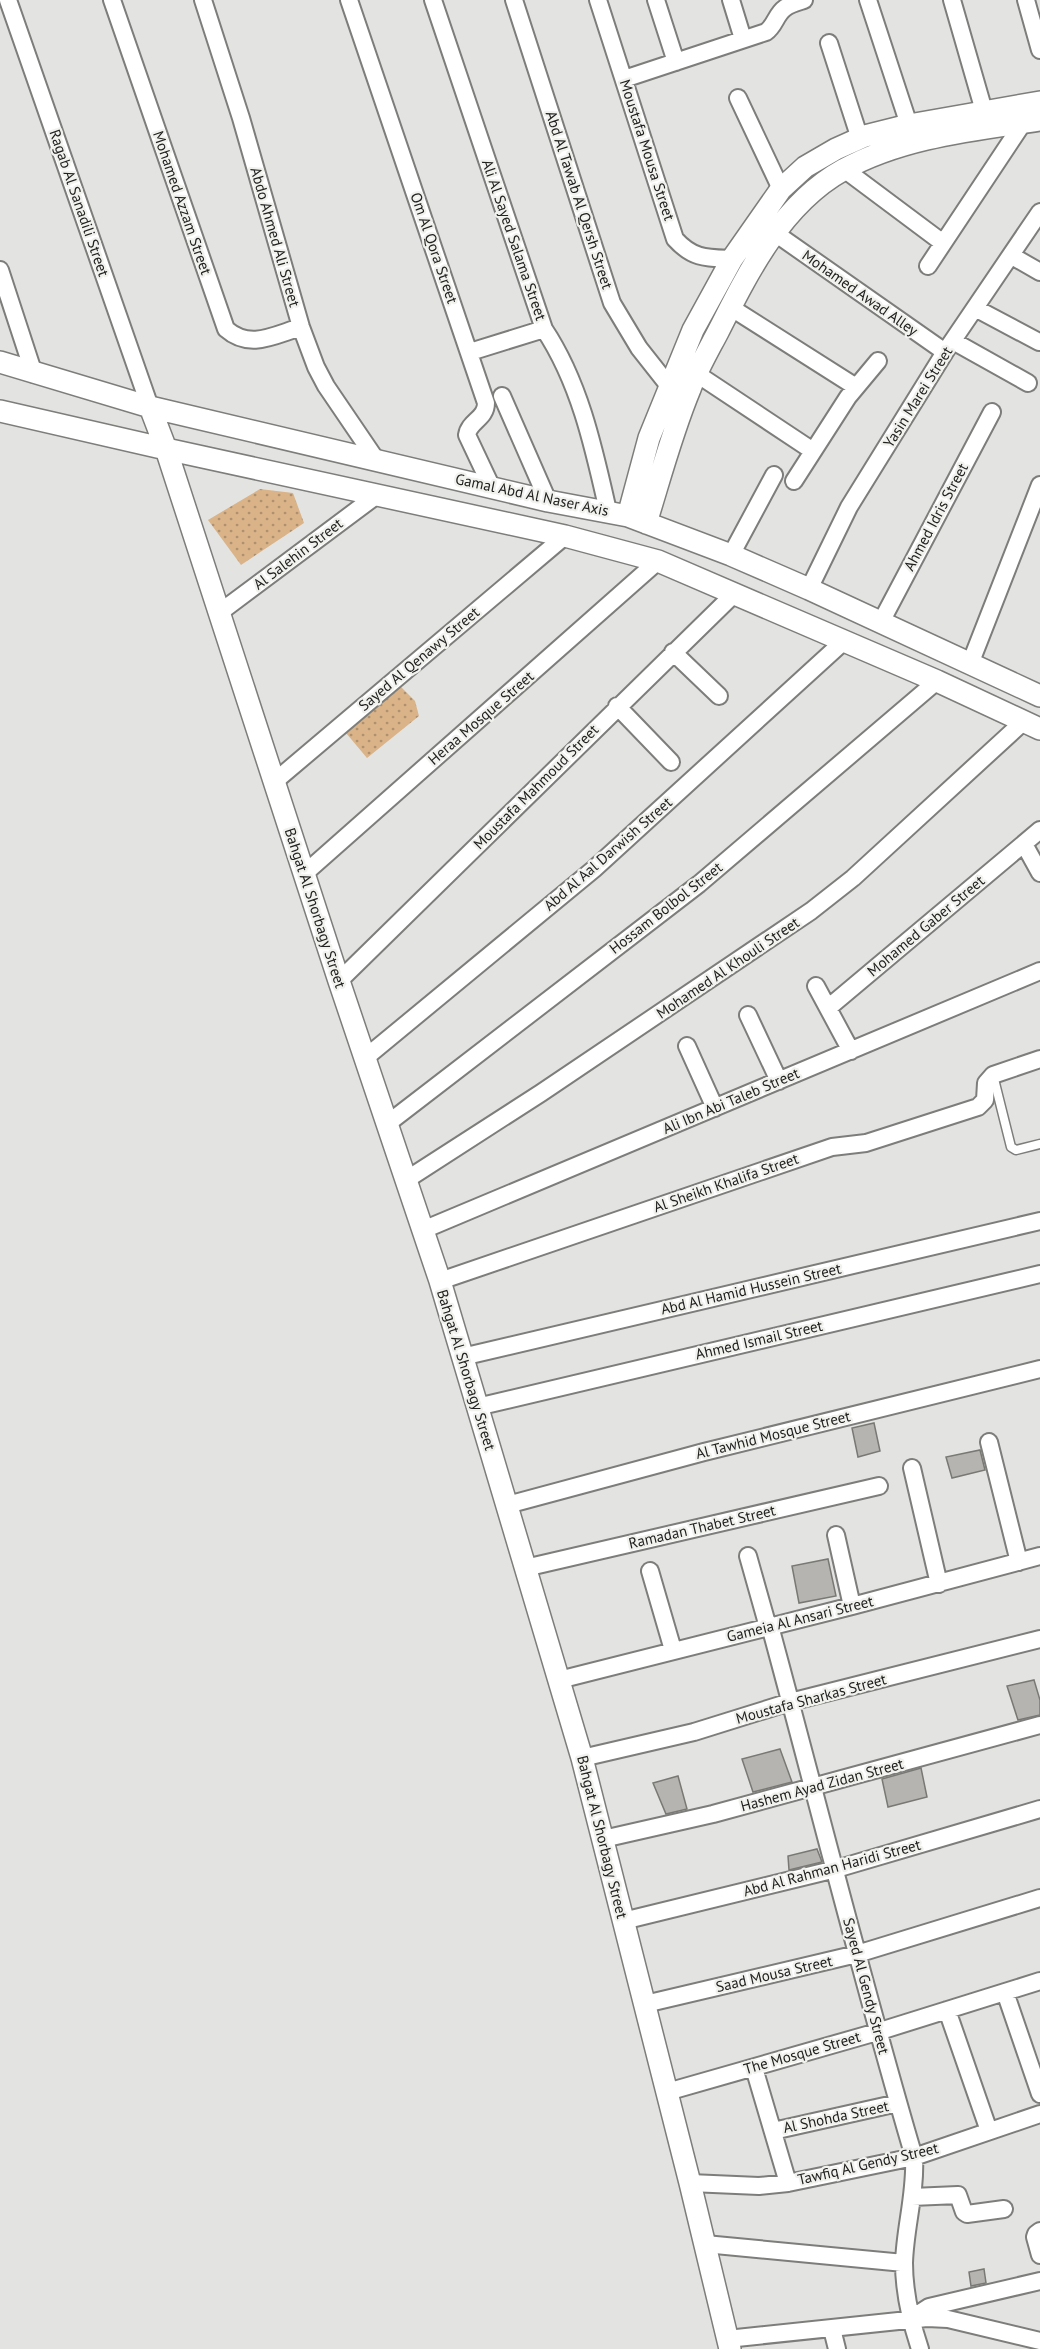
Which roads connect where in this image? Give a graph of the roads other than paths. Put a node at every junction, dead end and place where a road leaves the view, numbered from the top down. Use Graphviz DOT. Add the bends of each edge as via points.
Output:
graph roads {
  1 [pos="8,0"];
  2 [pos="112,0"];
  3 [pos="203,0"];
  4 [pos="349,0"];
  5 [pos="433,0"];
  6 [pos="514,0"];
  7 [pos="598,0"];
  8 [pos="656,0"];
  9 [pos="731,0"];
  10 [pos="804,0"];
  11 [pos="868,0"];
  12 [pos="952,0"];
  13 [pos="1026,0"];
  14 [pos="743,39"];
  15 [pos="829,43"];
  16 [pos="1040,50"];
  17 [pos="676,62"];
  18 [pos="624,79"];
  19 [pos="738,98"];
  20 [pos="1040,102"];
  21 [pos="984,111"];
  22 [pos="1031,121"];
  23 [pos="909,124"];
  24 [pos="860,139"];
  25 [pos="844,169"];
  26 [pos="781,189"];
  27 [pos="1040,212"];
  28 [pos="775,234"];
  29 [pos="943,243"];
  30 [pos="1012,256"];
  31 [pos="732,259"];
  32 [pos="928,266"];
  33 [pos="0,270"];
  34 [pos="1040,272"];
  35 [pos="730,307"];
  36 [pos="975,308"];
  37 [pos="301,327"];
  38 [pos="544,329"];
  39 [pos="1040,342"];
  40 [pos="949,347"];
  41 [pos="470,352"];
  42 [pos="878,361"];
  43 [pos="0,362"];
  44 [pos="34,374"];
  45 [pos="697,374"];
  46 [pos="1028,383"];
  47 [pos="669,386"];
  48 [pos="856,387"];
  49 [pos="502,396"];
  50 [pos="150,407"];
  51 [pos="0,411"];
  52 [pos="992,412"];
  53 [pos="166,449"];
  54 [pos="813,451"];
  55 [pos="377,461"];
  56 [pos="774,475"];
  57 [pos="794,481"];
  58 [pos="1040,485"];
  59 [pos="492,488"];
  60 [pos="376,495"];
  61 [pos="548,501"];
  62 [pos="627,517"];
  63 [pos="565,536"];
  64 [pos="731,555"];
  65 [pos="658,561"];
  66 [pos="809,589"];
  67 [pos="734,594"];
  68 [pos="219,613"];
  69 [pos="880,622"];
  70 [pos="844,641"];
  71 [pos="673,652"];
  72 [pos="970,664"];
  73 [pos="936,681"];
  74 [pos="718,696"];
  75 [pos="1040,696"];
  76 [pos="617,706"];
  77 [pos="1032,725"];
  78 [pos="671,762"];
  79 [pos="274,782"];
  80 [pos="1040,831"];
  81 [pos="1024,844"];
  82 [pos="1040,873"];
  83 [pos="303,874"];
  84 [pos="1040,971"];
  85 [pos="339,981"];
  86 [pos="816,986"];
  87 [pos="828,1008"];
  88 [pos="748,1015"];
  89 [pos="687,1046"];
  90 [pos="851,1051"];
  91 [pos="365,1058"];
  92 [pos="1040,1059"];
  93 [pos="993,1075"];
  94 [pos="779,1081"];
  95 [pos="715,1108"];
  96 [pos="387,1124"];
  97 [pos="1040,1144"];
  98 [pos="406,1180"];
  99 [pos="1040,1221"];
  100 [pos="423,1230"];
  101 [pos="1040,1274"];
  102 [pos="440,1281"];
  103 [pos="462,1357"];
  104 [pos="1040,1369"];
  105 [pos="477,1407"];
  106 [pos="989,1442"];
  107 [pos="912,1468"];
  108 [pos="879,1486"];
  109 [pos="507,1505"];
  110 [pos="837,1535"];
  111 [pos="748,1556"];
  112 [pos="1040,1556"];
  113 [pos="1019,1562"];
  114 [pos="525,1568"];
  115 [pos="650,1571"];
  116 [pos="939,1584"];
  117 [pos="852,1606"];
  118 [pos="769,1627"];
  119 [pos="1040,1639"];
  120 [pos="673,1650"];
  121 [pos="559,1680"];
  122 [pos="790,1702"];
  123 [pos="1040,1725"];
  124 [pos="582,1758"];
  125 [pos="813,1787"];
  126 [pos="1040,1809"];
  127 [pos="603,1839"];
  128 [pos="836,1869"];
  129 [pos="1040,1898"];
  130 [pos="623,1921"];
  131 [pos="857,1954"];
  132 [pos="1040,1981"];
  133 [pos="1005,1992"];
  134 [pos="645,2004"];
  135 [pos="947,2010"];
  136 [pos="877,2031"];
  137 [pos="754,2068"];
  138 [pos="667,2092"];
  139 [pos="1040,2094"];
  140 [pos="898,2103"];
  141 [pos="1040,2114"];
  142 [pos="773,2131"];
  143 [pos="989,2131"];
  144 [pos="914,2157"];
  145 [pos="690,2183"];
  146 [pos="788,2183"];
  147 [pos="912,2197"];
  148 [pos="1004,2209"];
  149 [pos="1040,2231"];
  150 [pos="705,2244"];
  151 [pos="1040,2255"];
  152 [pos="904,2263"];
  153 [pos="1040,2281"];
  154 [pos="910,2321"];
  155 [pos="832,2329"];
  156 [pos="1000,2332"];
  157 [pos="1040,2341"];
  158 [pos="729,2344"];
  159 [pos="837,2349"];
  160 [pos="920,2349"];
  161 [pos="1005,2349"];
  1 -- 50 [label="street, Ragab Al Sanadili Street"];
  2 -- 37 [label="street, Mohamed Azzam Street" via="226,329 253,341"];
  3 -- 37 [label="street, Abdo Ahmed Ali Street"];
  4 -- 41 [label="street, Om Al Qora Street"];
  5 -- 38 [label="street, Ali Al Sayed Salama Street"];
  6 -- 47 [label="street, Abd Al Tawab Al Qersh Street" via="612,303 639,348"];
  7 -- 18 [label="street, Moustafa Mousa Street"];
  8 -- 17 [label="street"];
  9 -- 14 [label="street"];
  10 -- 14 [label="street" via="786,7 766,32"];
  11 -- 23 [label="street"];
  12 -- 21 [label="street"];
  13 -- 16 [label="street"];
  14 -- 17 [label="street"];
  15 -- 24 [label="street"];
  17 -- 18 [label="street"];
  18 -- 31 [label="street, Moustafa Mousa Street" via="675,239 695,256"];
  19 -- 26 [label="street"];
  20 -- 21 [label="street"];
  21 -- 23 [label="street"];
  22 -- 25 [label="street" via="944,135 888,150"];
  22 -- 29 [label="street"];
  23 -- 24 [label="street"];
  24 -- 26 [label="street" via="805,167"];
  25 -- 28 [label="street" via="814,189"];
  25 -- 29 [label="street"];
  26 -- 31 [label="street"];
  27 -- 30 [label="street, Yasin Marei Street"];
  28 -- 35 [label="street"];
  28 -- 40 [label="street, Mohamed Awad Alley"];
  29 -- 32 [label="street"];
  30 -- 34 [label="street"];
  30 -- 36 [label="street, Yasin Marei Street"];
  31 -- 47 [label="street" via="693,330"];
  33 -- 44 [label="street"];
  35 -- 45 [label="street"];
  35 -- 48 [label="street"];
  36 -- 39 [label="street"];
  36 -- 40 [label="street, Yasin Marei Street"];
  37 -- 55 [label="street, Abdo Ahmed Ali Street" via="326,386"];
  38 -- 41 [label="street"];
  38 -- 62 [label="street, Ali Al Sayed Salama Street" via="560,353"];
  40 -- 46 [label="street, Mohamed Awad Alley"];
  40 -- 66 [label="street, Yasin Marei Street" via="849,507"];
  41 -- 59 [label="street, Om Al Qora Street" via="486,408 467,435"];
  42 -- 48 [label="street"];
  43 -- 44 [label="street, Gamal Abd Al Naser Axis"];
  44 -- 50 [label="street, Gamal Abd Al Naser Axis"];
  45 -- 54 [label="street"];
  45 -- 62 [label="street" via="675,428"];
  47 -- 62 [label="street" via="649,438"];
  48 -- 54 [label="street"];
  49 -- 61 [label="street"];
  50 -- 53 [label="street, Bahgat Al Shorbagy Street"];
  50 -- 55 [label="street, Gamal Abd Al Naser Axis"];
  51 -- 53 [label="street"];
  52 -- 69 [label="street, Ahmed Idris Street"];
  53 -- 60 [label="street"];
  53 -- 68 [label="street, Bahgat Al Shorbagy Street"];
  54 -- 57 [label="street"];
  55 -- 59 [label="street, Gamal Abd Al Naser Axis"];
  56 -- 64 [label="street"];
  58 -- 72 [label="street"];
  59 -- 61 [label="street, Gamal Abd Al Naser Axis"];
  60 -- 63 [label="street"];
  60 -- 68 [label="street, Al Salehin Street"];
  61 -- 62 [label="street, Gamal Abd Al Naser Axis"];
  62 -- 64 [label="street, Gamal Abd Al Naser Axis"];
  63 -- 65 [label="street"];
  63 -- 79 [label="street, Sayed Al Qenawy Street"];
  64 -- 66 [label="street, Gamal Abd Al Naser Axis"];
  65 -- 67 [label="street"];
  65 -- 83 [label="street, Heraa Mosque Street"];
  66 -- 69 [label="street, Gamal Abd Al Naser Axis"];
  67 -- 70 [label="street"];
  67 -- 71 [label="street, Moustafa Mahmoud Street"];
  68 -- 79 [label="street, Bahgat Al Shorbagy Street"];
  69 -- 72 [label="street, Gamal Abd Al Naser Axis"];
  70 -- 73 [label="street"];
  70 -- 91 [label="street, Abd Al Aal Darwish Street" via="594,869"];
  71 -- 74 [label="street"];
  71 -- 76 [label="street, Moustafa Mahmoud Street"];
  72 -- 75 [label="street, Gamal Abd Al Naser Axis"];
  73 -- 77 [label="street"];
  73 -- 96 [label="street, Hossam Bolbol Street" via="699,884"];
  76 -- 78 [label="street"];
  76 -- 85 [label="street, Moustafa Mahmoud Street"];
  77 -- 98 [label="street, Mohamed Al Khouli Street" via="811,911 541,1094"];
  79 -- 83 [label="street, Bahgat Al Shorbagy Street"];
  80 -- 81 [label="street, Mohamed Gaber Street"];
  81 -- 82 [label="street"];
  81 -- 87 [label="street, Mohamed Gaber Street"];
  83 -- 85 [label="street, Bahgat Al Shorbagy Street"];
  84 -- 90 [label="street, Ali Ibn Abi Taleb Street"];
  85 -- 91 [label="street, Bahgat Al Shorbagy Street"];
  86 -- 87 [label="street"];
  87 -- 90 [label="street"];
  88 -- 94 [label="street"];
  89 -- 95 [label="street"];
  90 -- 94 [label="street, Ali Ibn Abi Taleb Street"];
  91 -- 96 [label="street, Bahgat Al Shorbagy Street"];
  92 -- 93 [label="street"];
  93 -- 97 [label="lane" via="1011,1148"];
  93 -- 102 [label="street, Al Sheikh Khalifa Street" via="986,1083 986,1100 978,1107 867,1143 832,1147"];
  94 -- 95 [label="street, Ali Ibn Abi Taleb Street"];
  95 -- 100 [label="street, Ali Ibn Abi Taleb Street"];
  96 -- 98 [label="street, Bahgat Al Shorbagy Street"];
  98 -- 100 [label="street, Bahgat Al Shorbagy Street"];
  99 -- 103 [label="street, Abd Al Hamid Hussein Street"];
  100 -- 102 [label="street, Bahgat Al Shorbagy Street"];
  101 -- 105 [label="street, Ahmed Ismail Street"];
  102 -- 103 [label="street, Bahgat Al Shorbagy Street"];
  103 -- 105 [label="street, Bahgat Al Shorbagy Street"];
  104 -- 109 [label="street, Al Tawhid Mosque Street"];
  105 -- 109 [label="street, Bahgat Al Shorbagy Street"];
  106 -- 113 [label="street"];
  107 -- 116 [label="street"];
  108 -- 114 [label="street, Ramadan Thabet Street"];
  109 -- 114 [label="street, Bahgat Al Shorbagy Street"];
  110 -- 117 [label="street"];
  111 -- 118 [label="street, Sayed Al Gendy Street"];
  112 -- 113 [label="street, Gameia Al Ansari Street"];
  113 -- 116 [label="street, Gameia Al Ansari Street"];
  114 -- 121 [label="street, Bahgat Al Shorbagy Street"];
  115 -- 120 [label="street"];
  116 -- 117 [label="street, Gameia Al Ansari Street"];
  117 -- 118 [label="street, Gameia Al Ansari Street"];
  118 -- 120 [label="street, Gameia Al Ansari Street"];
  118 -- 122 [label="street, Sayed Al Gendy Street"];
  119 -- 122 [label="street, Moustafa Sharkas Street"];
  120 -- 121 [label="street, Gameia Al Ansari Street"];
  121 -- 124 [label="street, Bahgat Al Shorbagy Street"];
  122 -- 124 [label="street, Moustafa Sharkas Street" via="694,1732"];
  122 -- 125 [label="street, Sayed Al Gendy Street"];
  123 -- 125 [label="street, Hashem Ayad Zidan Street"];
  124 -- 127 [label="street, Bahgat Al Shorbagy Street"];
  125 -- 127 [label="street, Hashem Ayad Zidan Street"];
  125 -- 128 [label="street, Sayed Al Gendy Street"];
  126 -- 128 [label="street, Abd Al Rahman Haridi Street"];
  127 -- 130 [label="street, Bahgat Al Shorbagy Street"];
  128 -- 130 [label="street, Abd Al Rahman Haridi Street"];
  128 -- 131 [label="street, Sayed Al Gendy Street"];
  129 -- 131 [label="street, Saad Mousa Street"];
  130 -- 134 [label="street, Bahgat Al Shorbagy Street"];
  131 -- 134 [label="street, Saad Mousa Street"];
  131 -- 136 [label="street, Sayed Al Gendy Street"];
  132 -- 133 [label="street, The Mosque Street"];
  133 -- 135 [label="street, The Mosque Street"];
  133 -- 139 [label="street"];
  134 -- 138 [label="street, Bahgat Al Shorbagy Street"];
  135 -- 136 [label="street, The Mosque Street"];
  135 -- 143 [label="street"];
  136 -- 137 [label="street, The Mosque Street"];
  136 -- 140 [label="street, Sayed Al Gendy Street"];
  137 -- 138 [label="street, The Mosque Street"];
  137 -- 142 [label="street"];
  138 -- 145 [label="street, Bahgat Al Shorbagy Street"];
  140 -- 142 [label="street, Al Shohda Street"];
  140 -- 144 [label="street, Sayed Al Gendy Street"];
  141 -- 143 [label="street, Tawfiq Al Gendy Street"];
  142 -- 146 [label="street"];
  143 -- 144 [label="street, Tawfiq Al Gendy Street"];
  144 -- 146 [label="street, Tawfiq Al Gendy Street"];
  144 -- 147 [label="street, Sayed Al Gendy Street"];
  145 -- 146 [label="street, Tawfiq Al Gendy Street"];
  145 -- 150 [label="street, Bahgat Al Shorbagy Street"];
  147 -- 148 [label="street" via="958,2194 967,2214"];
  147 -- 152 [label="street, Sayed Al Gendy Street"];
  149 -- 151 [label="street" via="1035,2237"];
  150 -- 152 [label="street"];
  150 -- 158 [label="street, Bahgat Al Shorbagy Street"];
  152 -- 154 [label="street, Sayed Al Gendy Street"];
  153 -- 154 [label="street" via="929,2307"];
  154 -- 155 [label="street"];
  154 -- 156 [label="street" via="938,2318"];
  154 -- 160 [label="street, Sayed Al Gendy Street"];
  155 -- 158 [label="street"];
  155 -- 159 [label="street"];
  156 -- 157 [label="street"];
  156 -- 161 [label="street"];
}
